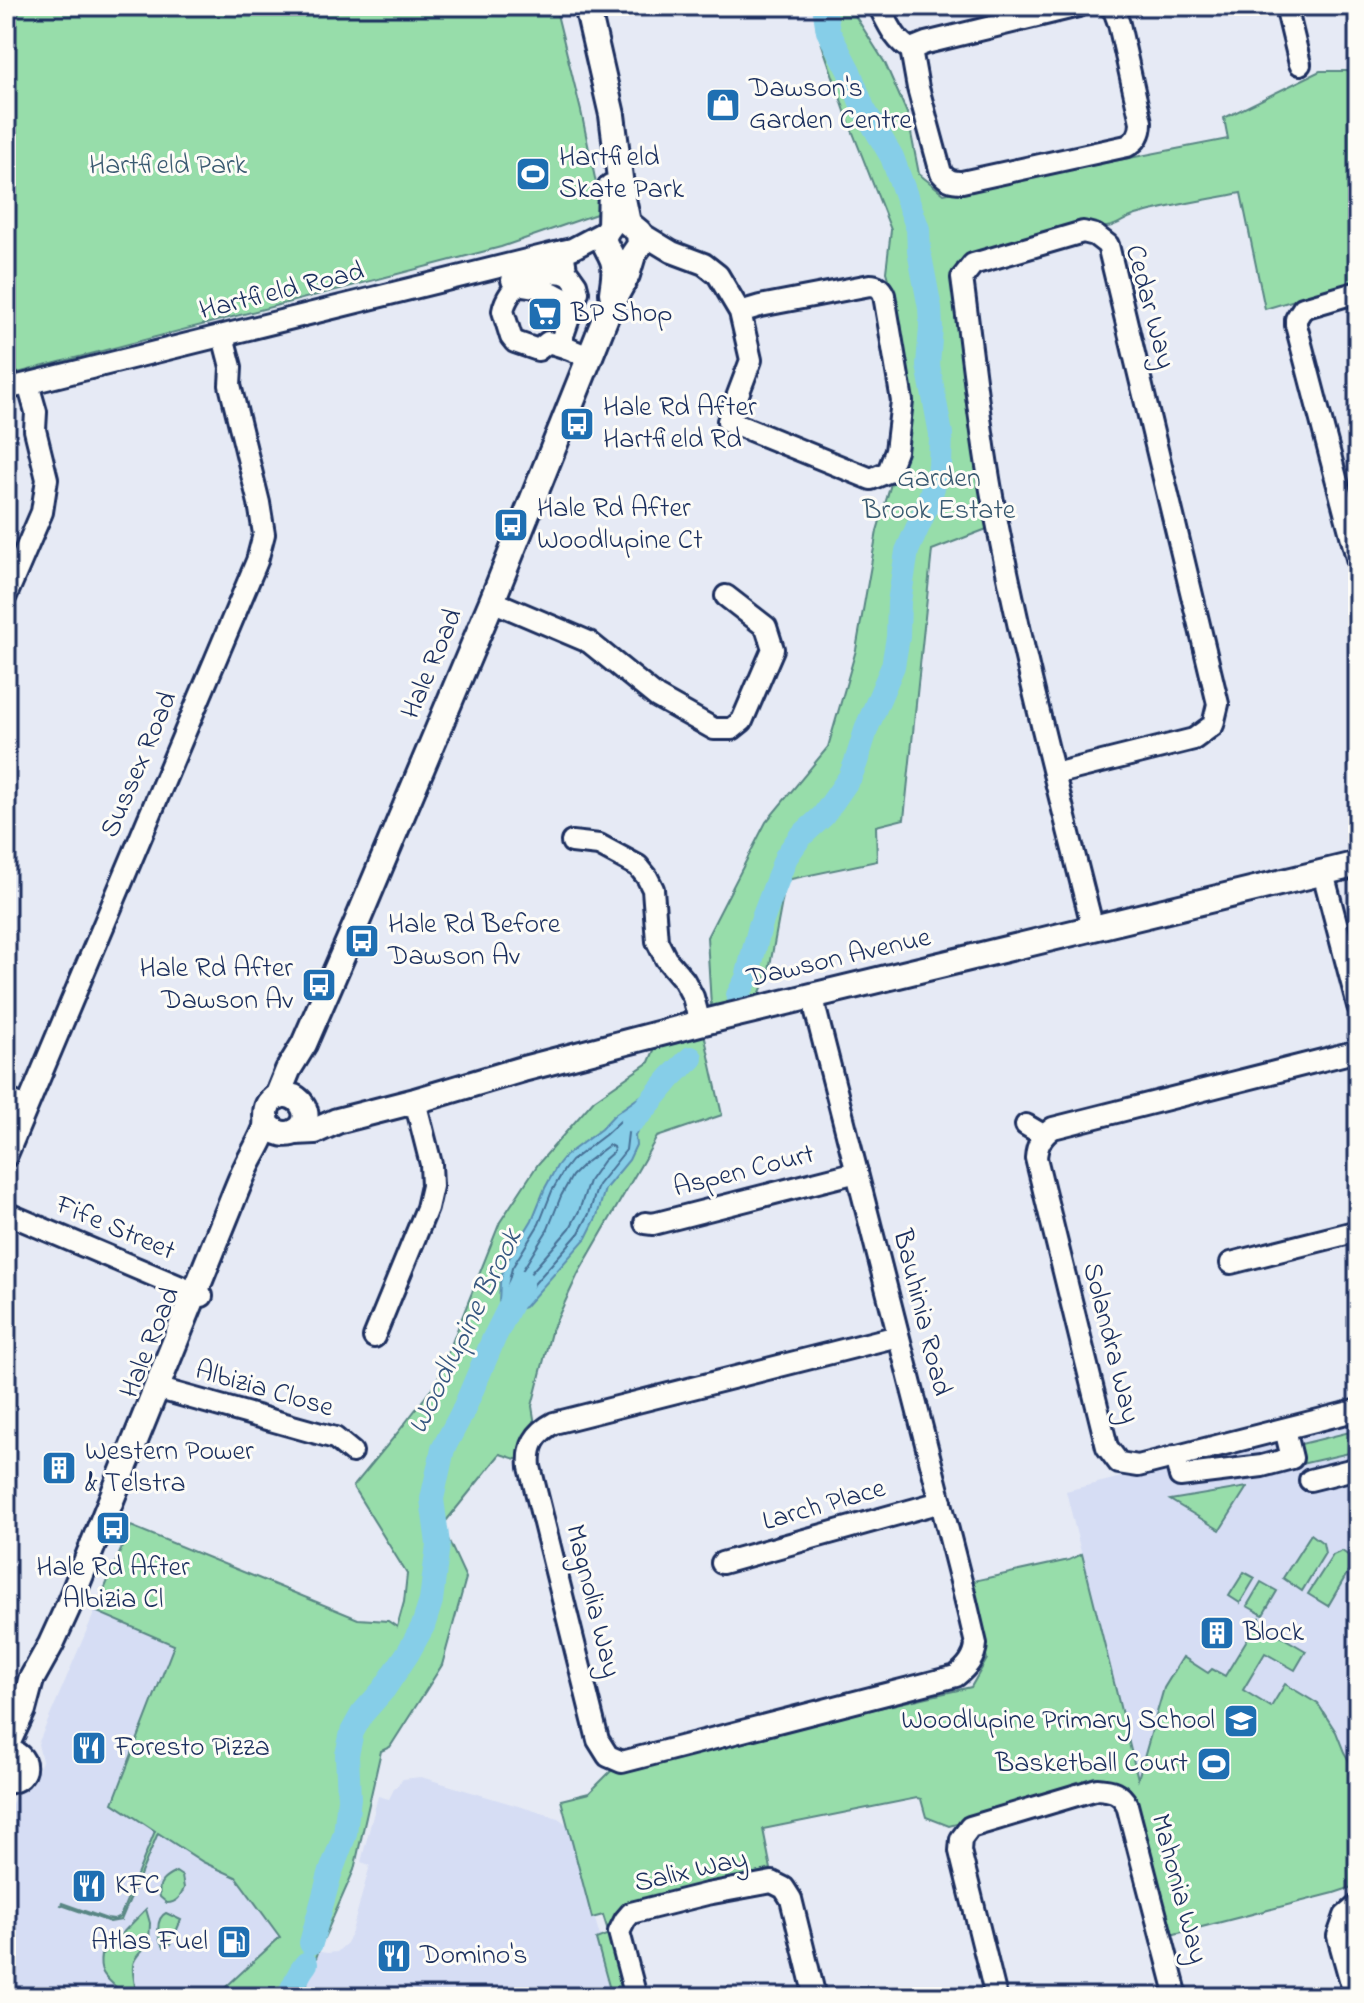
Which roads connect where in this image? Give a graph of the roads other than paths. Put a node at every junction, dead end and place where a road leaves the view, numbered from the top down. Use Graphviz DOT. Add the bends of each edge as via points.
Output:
graph roads {
  1 [pos="572,6"];
  2 [pos="587,6"];
  3 [pos="879,6"];
  4 [pos="1078,6"];
  5 [pos="1109,6"];
  6 [pos="1286,6"];
  7 [pos="911,49"];
  8 [pos="1300,64"];
  9 [pos="622,241"];
  10 [pos="568,250"];
  11 [pos="515,276"];
  12 [pos="570,276"];
  13 [pos="1358,292"];
  14 [pos="740,312"];
  15 [pos="570,315"];
  16 [pos="217,337"];
  17 [pos="567,348"];
  18 [pos="591,358"];
  19 [pos="17,387"];
  20 [pos="1358,562"];
  21 [pos="6,596"];
  22 [pos="726,596"];
  23 [pos="492,601"];
  24 [pos="1054,774"];
  25 [pos="572,842"];
  26 [pos="1358,864"];
  27 [pos="1323,873"];
  28 [pos="1093,929"];
  29 [pos="814,996"];
  30 [pos="1358,1006"];
  31 [pos="700,1023"];
  32 [pos="1358,1051"];
  33 [pos="6,1099"];
  34 [pos="292,1100"];
  35 [pos="415,1101"];
  36 [pos="26,1107"];
  37 [pos="337,1121"];
  38 [pos="281,1130"];
  39 [pos="6,1157"];
  40 [pos="857,1172"];
  41 [pos="6,1213"];
  42 [pos="645,1223"];
  43 [pos="1358,1231"];
  44 [pos="1231,1263"];
  45 [pos="198,1295"];
  46 [pos="898,1336"];
  47 [pos="374,1337"];
  48 [pos="160,1389"];
  49 [pos="1358,1410"];
  50 [pos="1285,1429"];
  51 [pos="352,1452"];
  52 [pos="1175,1456"];
  53 [pos="1358,1468"];
  54 [pos="1310,1480"];
  55 [pos="941,1502"];
  56 [pos="722,1563"];
  57 [pos="976,1644"];
  58 [pos="11,1752"];
  59 [pos="7,1783"];
  60 [pos="1358,1905"];
  61 [pos="636,1997"];
  62 [pos="815,1997"];
  63 [pos="996,1997"];
  64 [pos="1177,1997"];
  65 [pos="1355,1997"];
  1 -- 9 [label="main road, Hale Road" via="601,117"];
  2 -- 9 [label="main road" via="612,115"];
  3 -- 7 [label="street" via="898,39"];
  4 -- 7 [label="street"];
  5 -- 7 [label="street" via="1119,24 1141,122 1133,143 962,182 947,180 941,173"];
  6 -- 8 [label="street"];
  9 -- 10 [label="street, Hartfield Road"];
  9 -- 14 [label="street" via="704,264 718,275"];
  9 -- 18 [label="main road, Hale Road" via="627,275"];
  10 -- 11 [label="street, Hartfield Road"];
  10 -- 12 [label="street" via="564,263"];
  11 -- 12 [label="street" via="556,271"];
  11 -- 15 [label="street" via="563,298"];
  11 -- 16 [label="street, Hartfield Road"];
  11 -- 17 [label="street" via="503,311 511,337 534,350 548,342"];
  12 -- 15 [label="street" via="578,292"];
  13 -- 20 [label="street" via="1303,308 1296,325"];
  14 -- 14 [label="street" via="751,360 728,421 871,479 888,472 902,401 881,289 870,285"];
  15 -- 17 [label="street" via="561,336"];
  16 -- 19 [label="street, Hartfield Road"];
  16 -- 36 [label="street, Sussex Road" via="231,367 230,385 264,534"];
  17 -- 18 [label="street"];
  18 -- 23 [label="main road, Hale Road"];
  19 -- 21 [label="street" via="36,412 47,479 42,512"];
  22 -- 23 [label="street" via="766,627 773,649 742,721 732,729 714,729 657,697 589,642"];
  23 -- 34 [label="main road, Hale Road" via="304,1044 288,1070"];
  24 -- 24 [label="street, Cedar Way" via="992,493 962,278 973,264 1083,232 1108,245 1218,704 1213,725 1194,739"];
  24 -- 28 [label="street, Cedar Way"];
  25 -- 31 [label="street" via="599,845 638,866 651,882 657,941 693,997"];
  26 -- 27 [label="main road, Dawson Avenue"];
  27 -- 28 [label="main road, Dawson Avenue"];
  27 -- 30 [label="street"];
  28 -- 29 [label="main road, Dawson Avenue"];
  29 -- 31 [label="main road, Dawson Avenue"];
  29 -- 40 [label="street, Bauhinia Road"];
  31 -- 35 [label="main road, Dawson Avenue"];
  32 -- 52 [label="street, Solandra Way" via="1034,1130 1036,1158 1107,1447 1119,1463 1138,1466"];
  33 -- 36 [label="street"];
  34 -- 37 [label="main road"];
  34 -- 38 [label="main road" via="305,1111 305,1120 301,1127"];
  34 -- 38 [label="main road" via="272,1100 266,1111"];
  35 -- 37 [label="main road, Dawson Avenue"];
  35 -- 47 [label="street" via="432,1186"];
  36 -- 39 [label="street, Sussex Road"];
  37 -- 38 [label="main road, Dawson Avenue" via="315,1131"];
  38 -- 45 [label="main road, Hale Road" via="261,1142 250,1160"];
  40 -- 42 [label="street, Aspen Court"];
  40 -- 46 [label="street, Bauhinia Road"];
  41 -- 45 [label="street, Fife Street"];
  43 -- 44 [label="street"];
  45 -- 48 [label="main road, Hale Road"];
  46 -- 55 [label="street, Bauhinia Road"];
  46 -- 57 [label="street, Magnolia Way" via="554,1423 534,1438 530,1467 592,1718 604,1751 622,1762 956,1676 971,1661"];
  48 -- 51 [label="street, Albizia Close" via="335,1438"];
  48 -- 58 [label="main road, Hale Road" via="67,1609 31,1680"];
  49 -- 50 [label="street, Solandra Way"];
  50 -- 52 [label="street, Solandra Way"];
  50 -- 52 [label="street" via="1292,1458 1262,1466 1180,1476"];
  53 -- 54 [label="street"];
  55 -- 56 [label="street, Larch Place"];
  55 -- 57 [label="street, Bauhinia Road"];
  58 -- 59 [label="main road, Hale Road" via="23,1764 22,1773"];
  60 -- 65 [label="street" via="1345,1916 1338,1936"];
  61 -- 62 [label="street, Salix Way" via="619,1932 631,1913 772,1882 791,1899"];
  63 -- 64 [label="street, Mahonia Way" via="961,1839 970,1827 1097,1789 1122,1796 1127,1805"];
}
